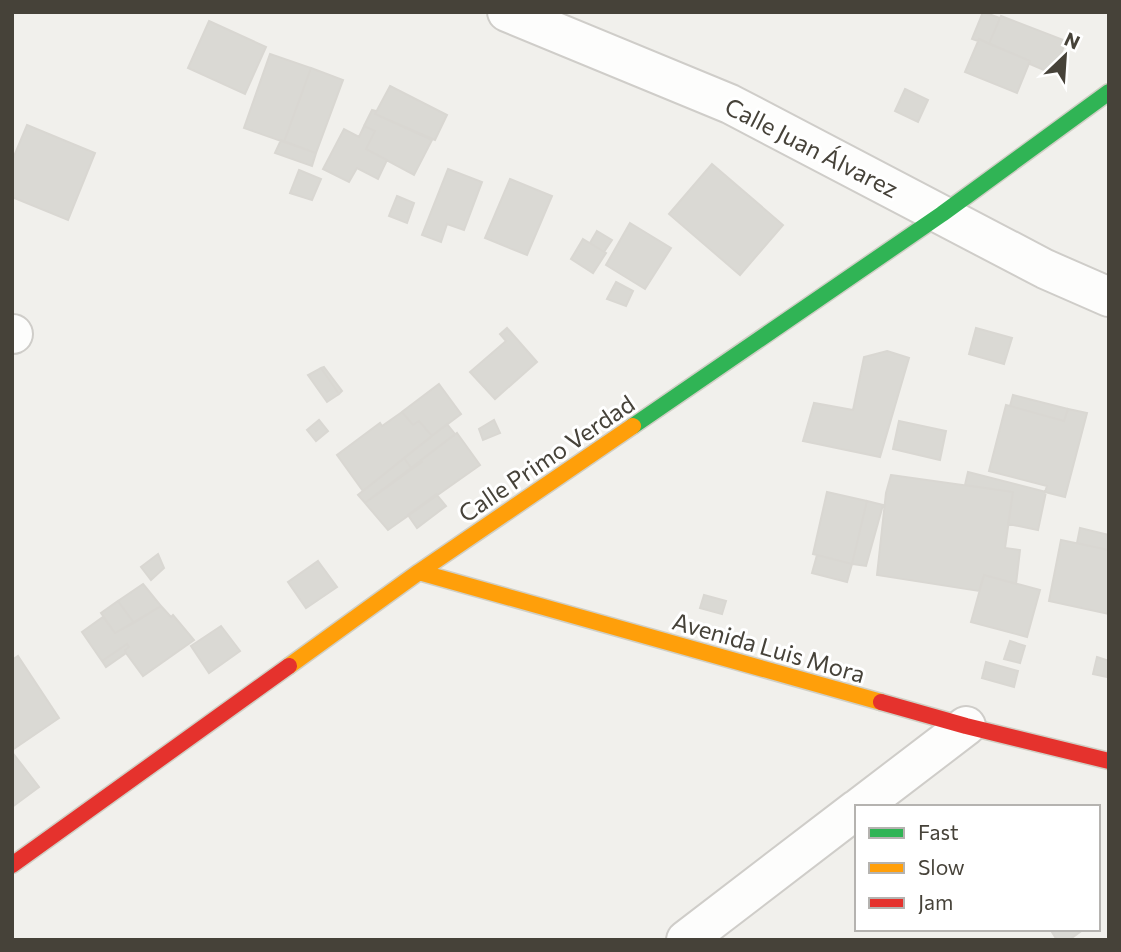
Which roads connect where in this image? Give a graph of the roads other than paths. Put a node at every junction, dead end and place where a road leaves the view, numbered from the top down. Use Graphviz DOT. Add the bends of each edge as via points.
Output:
graph roads {
  1 [pos="507,12"];
  2 [pos="1109,92"];
  3 [pos="943,215"];
  4 [pos="1109,297"];
  5 [pos="419,572"];
  6 [pos="966,726"];
  7 [pos="1109,761"];
  8 [pos="862,805"];
  9 [pos="855,810"];
  10 [pos="12,865"];
  11 [pos="686,940"];
  1 -- 3 [label="street, Calle Juan Álvarez" via="730,104"];
  2 -- 3 [label="street, Calle Primo Verdad"];
  3 -- 4 [label="street, Calle Juan Álvarez"];
  3 -- 5 [label="street, Calle Primo Verdad"];
  5 -- 6 [label="street, Avenida Luis Mora"];
  5 -- 10 [label="street, Calle Primo Verdad"];
  6 -- 7 [label="street, Avenida Luis Mora"];
  6 -- 8 [label="street"];
  9 -- 11 [label="street"];
}
